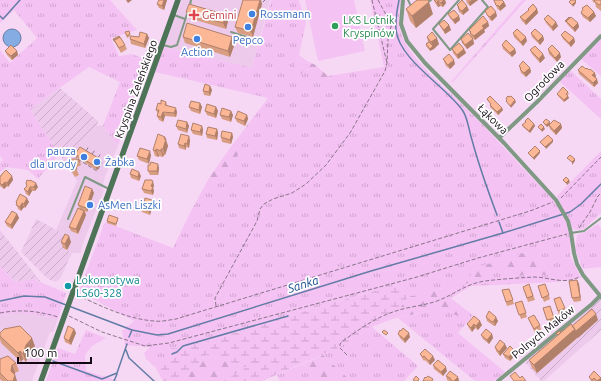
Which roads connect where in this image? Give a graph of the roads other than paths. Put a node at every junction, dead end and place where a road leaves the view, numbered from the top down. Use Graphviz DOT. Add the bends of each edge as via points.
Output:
graph roads {
  1 [pos="178,0"];
  2 [pos="191,0"];
  3 [pos="402,0"];
  4 [pos="408,0"];
  5 [pos="431,0"];
  6 [pos="459,0"];
  7 [pos="482,0"];
  8 [pos="426,4"];
  9 [pos="412,6"];
  10 [pos="173,15"];
  11 [pos="185,19"];
  12 [pos="230,32"];
  13 [pos="601,36"];
  14 [pos="250,38"];
  15 [pos="162,44"];
  16 [pos="499,138"];
  17 [pos="110,189"];
  18 [pos="601,218"];
  19 [pos="68,219"];
  20 [pos="571,233"];
  21 [pos="600,296"];
  22 [pos="41,381"];
  23 [pos="498,381"];
  1 -- 10 [label="main road, Kryspina Żeleńskiego"];
  2 -- 11 [label="lane"];
  3 -- 16 [label="street, Łąkowa" via="401,24 413,50"];
  4 -- 9 [label="lane"];
  5 -- 8 [label="lane"];
  6 -- 7 [label="lane" via="433,29 450,50 488,7"];
  10 -- 11 [label="lane"];
  10 -- 15 [label="main road, Kryspina Żeleńskiego"];
  11 -- 15 [label="lane" via="177,45 171,47"];
  12 -- 14 [label="lane"];
  13 -- 16 [label="street, Ogrodowa"];
  15 -- 17 [label="main road, Kryspina Żeleńskiego"];
  16 -- 20 [label="street, Łąkowa" via="556,200 568,221"];
  17 -- 19 [label="lane" via="85,177"];
  17 -- 22 [label="main road, Kryspina Żeleńskiego"];
  18 -- 20 [label="lane" via="584,231"];
  20 -- 21 [label="street, Łąkowa" via="574,253 583,275"];
  21 -- 23 [label="street, Polnych Maków"];
}
